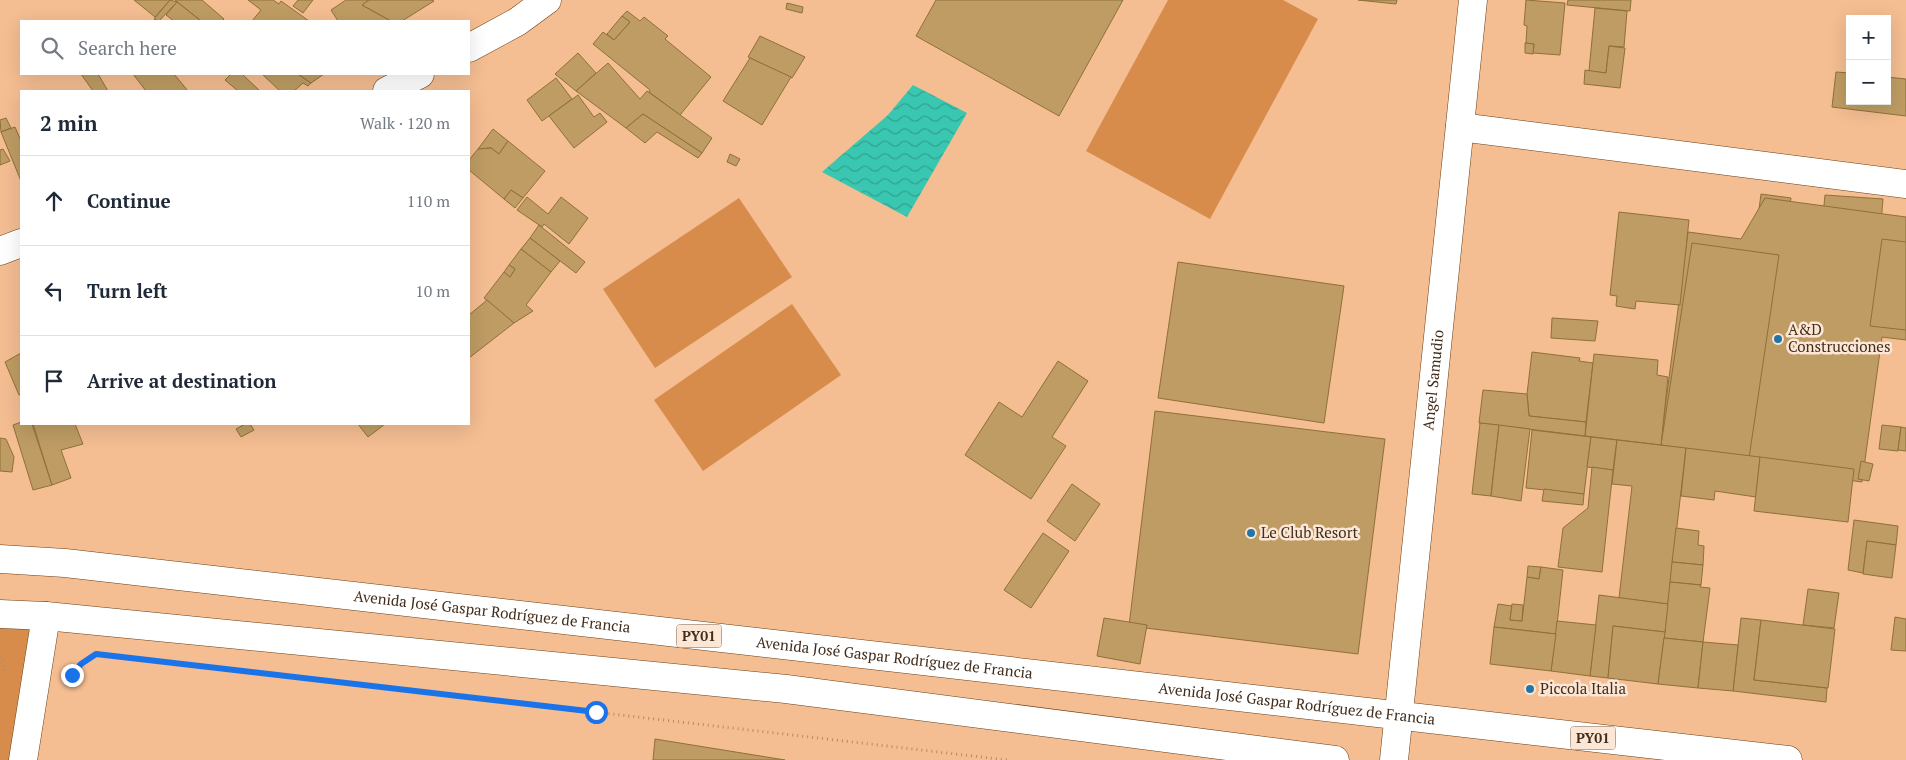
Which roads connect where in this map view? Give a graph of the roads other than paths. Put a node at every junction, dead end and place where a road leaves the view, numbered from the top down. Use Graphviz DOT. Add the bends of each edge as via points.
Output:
graph roads {
  1 [pos="547,0"];
  2 [pos="1473,0"];
  3 [pos="470,47"];
  4 [pos="418,75"];
  5 [pos="389,90"];
  6 [pos="1460,127"];
  7 [pos="1906,184"];
  8 [pos="20,243"];
  9 [pos="0,251"];
  10 [pos="0,559"];
  11 [pos="0,614"];
  12 [pos="46,616"];
  13 [pos="1398,715"];
  14 [pos="23,760"];
  15 [pos="1335,760"];
  16 [pos="1394,760"];
  17 [pos="1788,760"];
  1 -- 3 [label="main road" via="517,22"];
  2 -- 6 [label="main road, Angel Samudio"];
  4 -- 5 [label="main road"];
  6 -- 7 [label="main road"];
  6 -- 13 [label="main road, Angel Samudio"];
  8 -- 9 [label="main road"];
  10 -- 13 [label="main road, Avenida José Gaspar Rodríguez de Francia / PY01" via="65,563"];
  11 -- 12 [label="main road"];
  12 -- 14 [label="main road"];
  12 -- 15 [label="main road" via="786,689"];
  13 -- 16 [label="main road, Angel Samudio"];
  13 -- 17 [label="main road, Avenida José Gaspar Rodríguez de Francia / PY01"];
}
